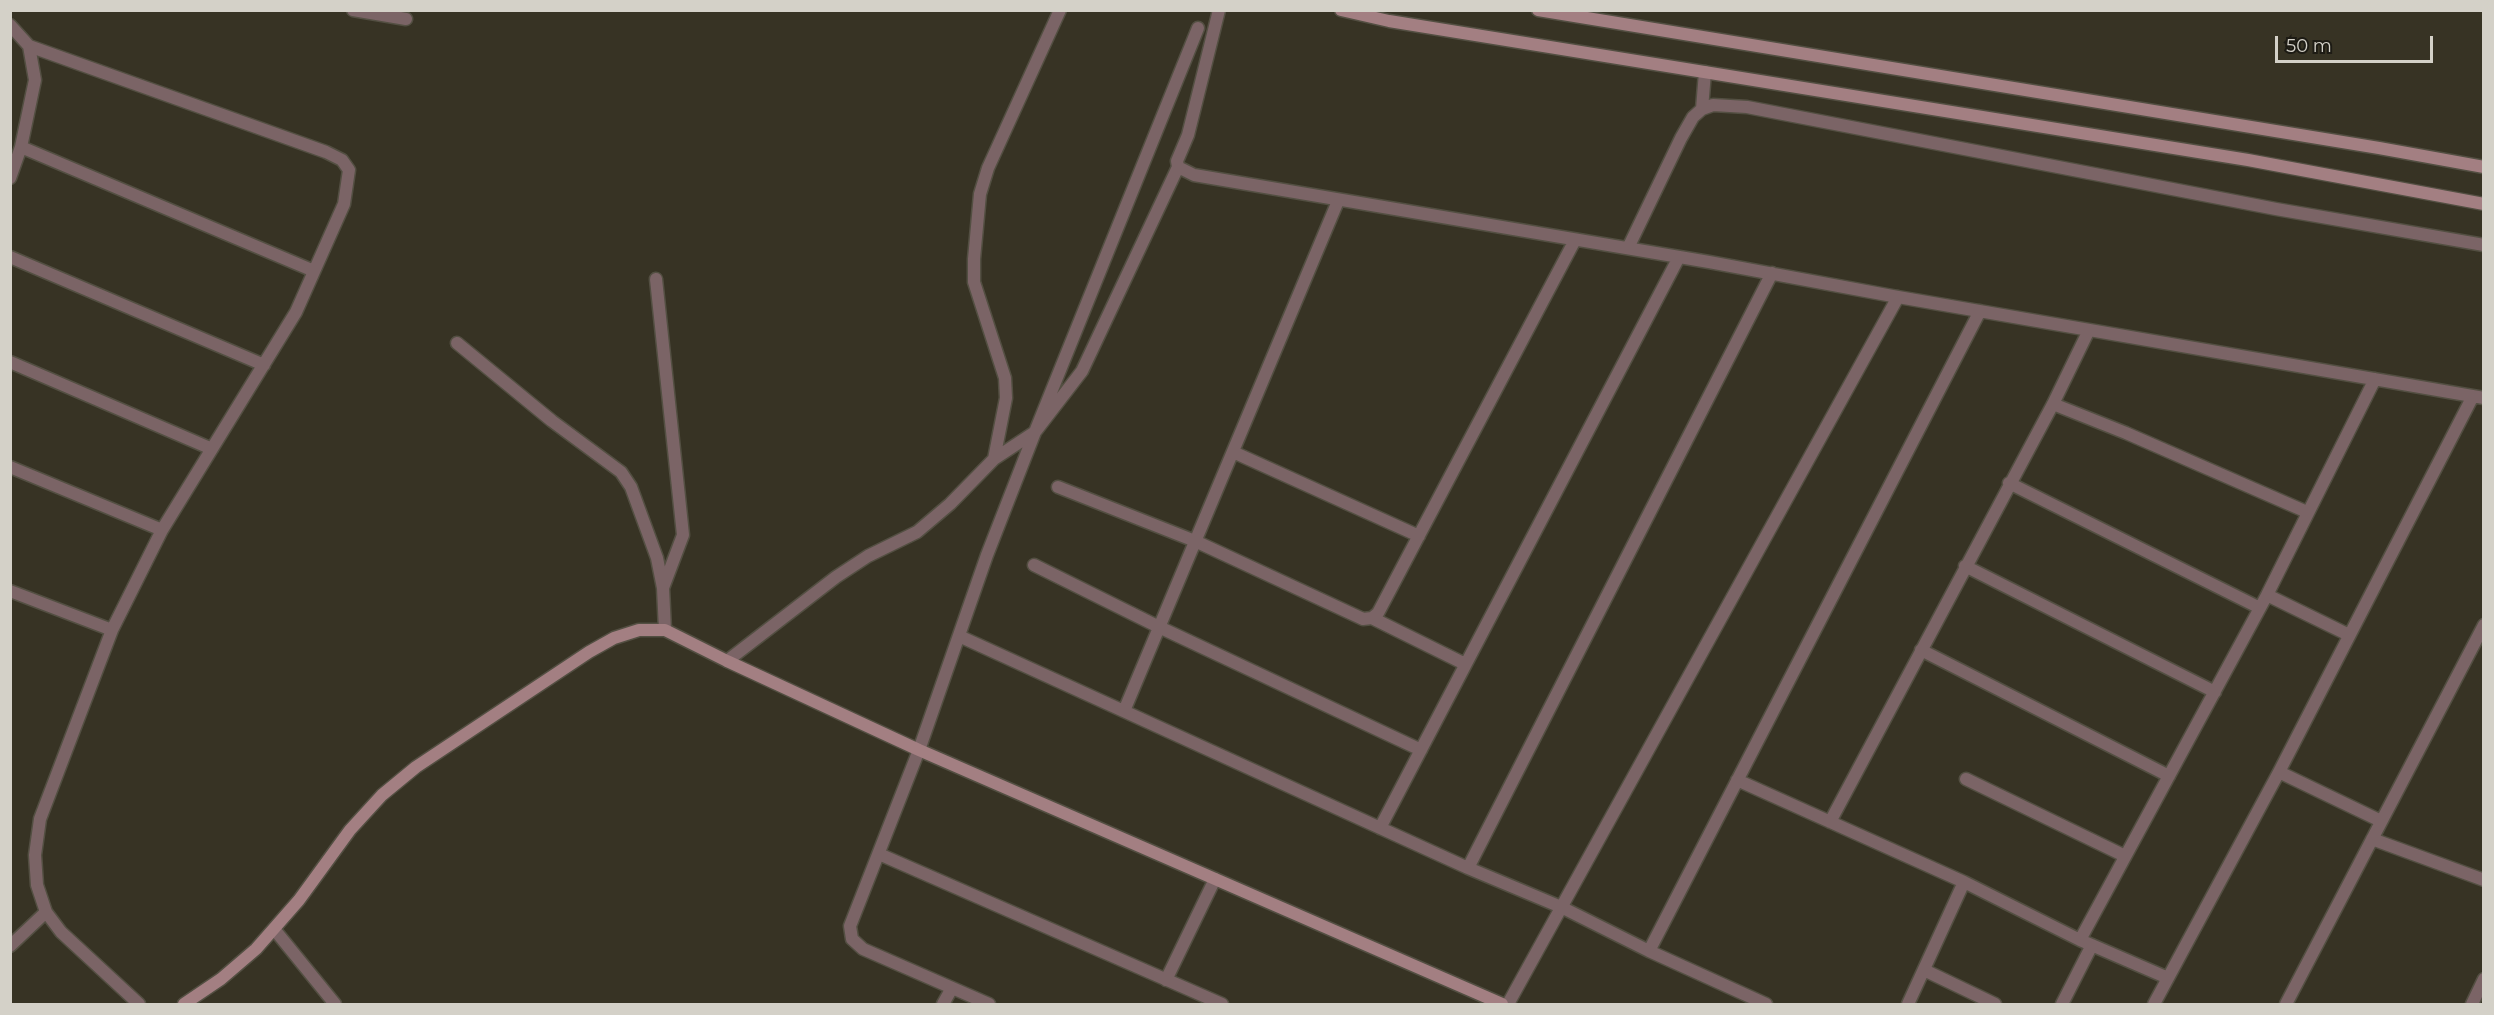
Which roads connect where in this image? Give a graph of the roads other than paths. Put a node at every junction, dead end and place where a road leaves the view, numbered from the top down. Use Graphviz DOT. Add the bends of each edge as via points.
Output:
graph roads {
  1 [pos="353,10"];
  2 [pos="1060,10"];
  3 [pos="1219,10"];
  4 [pos="1341,10"];
  5 [pos="1538,10"];
  6 [pos="406,19"];
  7 [pos="10,25"];
  8 [pos="1198,28"];
  9 [pos="29,46"];
  10 [pos="1705,72"];
  11 [pos="1702,109"];
  12 [pos="21,147"];
  13 [pos="1178,167"];
  14 [pos="2484,167"];
  15 [pos="10,178"];
  16 [pos="1338,201"];
  17 [pos="2484,204"];
  18 [pos="1575,240"];
  19 [pos="2484,245"];
  20 [pos="1628,248"];
  21 [pos="10,257"];
  22 [pos="1678,257"];
  23 [pos="314,271"];
  24 [pos="1772,273"];
  25 [pos="656,279"];
  26 [pos="1898,297"];
  27 [pos="1980,311"];
  28 [pos="2089,330"];
  29 [pos="457,343"];
  30 [pos="10,362"];
  31 [pos="264,365"];
  32 [pos="2375,379"];
  33 [pos="2478,397"];
  34 [pos="2053,404"];
  35 [pos="1035,432"];
  36 [pos="212,449"];
  37 [pos="1233,452"];
  38 [pos="994,459"];
  39 [pos="10,467"];
  40 [pos="2009,483"];
  41 [pos="1058,487"];
  42 [pos="2307,512"];
  43 [pos="162,530"];
  44 [pos="1419,536"];
  45 [pos="1195,541"];
  46 [pos="1034,565"];
  47 [pos="1965,566"];
  48 [pos="663,588"];
  49 [pos="10,591"];
  50 [pos="2267,595"];
  51 [pos="2260,608"];
  52 [pos="1372,618"];
  53 [pos="2484,624"];
  54 [pos="1159,627"];
  55 [pos="112,630"];
  56 [pos="665,630"];
  57 [pos="2349,635"];
  58 [pos="959,636"];
  59 [pos="1921,650"];
  60 [pos="727,662"];
  61 [pos="1466,664"];
  62 [pos="2215,692"];
  63 [pos="1124,711"];
  64 [pos="919,750"];
  65 [pos="1421,750"];
  66 [pos="2279,772"];
  67 [pos="2169,776"];
  68 [pos="1966,779"];
  69 [pos="1737,780"];
  70 [pos="2381,821"];
  71 [pos="1830,822"];
  72 [pos="1380,828"];
  73 [pos="2372,839"];
  74 [pos="879,854"];
  75 [pos="2125,856"];
  76 [pos="1468,868"];
  77 [pos="1215,879"];
  78 [pos="2484,880"];
  79 [pos="1964,882"];
  80 [pos="1561,907"];
  81 [pos="46,912"];
  82 [pos="274,929"];
  83 [pos="2080,939"];
  84 [pos="2092,945"];
  85 [pos="10,946"];
  86 [pos="1649,951"];
  87 [pos="1924,970"];
  88 [pos="2168,978"];
  89 [pos="1166,980"];
  90 [pos="2482,986"];
  91 [pos="952,988"];
  92 [pos="139,1005"];
  93 [pos="184,1005"];
  94 [pos="334,1005"];
  95 [pos="943,1005"];
  96 [pos="989,1005"];
  97 [pos="1222,1005"];
  98 [pos="1502,1005"];
  99 [pos="1509,1005"];
  100 [pos="1766,1005"];
  101 [pos="1908,1005"];
  102 [pos="1995,1005"];
  103 [pos="2062,1005"];
  104 [pos="2154,1005"];
  105 [pos="2286,1005"];
  106 [pos="2472,1005"];
  1 -- 6 [label="street"];
  2 -- 38 [label="street" via="988,168 980,195 974,282 1006,388"];
  3 -- 13 [label="street"];
  4 -- 10 [label="street"];
  5 -- 14 [label="street"];
  7 -- 9 [label="street"];
  8 -- 35 [label="street"];
  9 -- 12 [label="street" via="35,80"];
  9 -- 23 [label="street" via="342,160 349,170 344,204"];
  10 -- 11 [label="street"];
  10 -- 17 [label="street" via="2248,160"];
  11 -- 19 [label="street" via="1713,105 1746,107"];
  11 -- 20 [label="street" via="1681,138"];
  12 -- 15 [label="street"];
  12 -- 23 [label="street"];
  13 -- 16 [label="street" via="1194,175"];
  13 -- 35 [label="street" via="1082,371"];
  16 -- 18 [label="street"];
  16 -- 37 [label="street"];
  18 -- 20 [label="street"];
  18 -- 44 [label="street"];
  20 -- 22 [label="street"];
  21 -- 31 [label="street"];
  22 -- 24 [label="street"];
  22 -- 61 [label="street"];
  23 -- 31 [label="street" via="296,312"];
  24 -- 26 [label="street"];
  24 -- 76 [label="street"];
  25 -- 48 [label="street" via="683,516 683,536"];
  26 -- 27 [label="street"];
  26 -- 80 [label="street"];
  27 -- 28 [label="street"];
  27 -- 69 [label="street"];
  28 -- 32 [label="street"];
  28 -- 34 [label="street"];
  29 -- 48 [label="street" via="621,472 631,487"];
  30 -- 36 [label="street"];
  31 -- 36 [label="street"];
  32 -- 33 [label="street"];
  32 -- 42 [label="street"];
  33 -- 57 [label="street"];
  34 -- 40 [label="street"];
  34 -- 42 [label="street"];
  35 -- 38 [label="street"];
  35 -- 58 [label="street"];
  36 -- 43 [label="street"];
  37 -- 44 [label="street"];
  37 -- 45 [label="street"];
  38 -- 60 [label="street" via="917,532 836,577"];
  39 -- 43 [label="street"];
  40 -- 47 [label="street"];
  40 -- 51 [label="street"];
  41 -- 45 [label="street"];
  42 -- 50 [label="street"];
  43 -- 55 [label="street"];
  44 -- 52 [label="street"];
  45 -- 52 [label="street" via="1363,619"];
  45 -- 54 [label="street"];
  46 -- 54 [label="street"];
  47 -- 59 [label="street"];
  47 -- 62 [label="street"];
  48 -- 56 [label="street"];
  49 -- 55 [label="street"];
  50 -- 51 [label="street"];
  50 -- 57 [label="street"];
  51 -- 62 [label="street"];
  52 -- 61 [label="street"];
  53 -- 70 [label="street"];
  54 -- 63 [label="street"];
  54 -- 65 [label="street"];
  55 -- 81 [label="street" via="40,819 35,855 37,885"];
  56 -- 60 [label="street"];
  56 -- 82 [label="street" via="639,630 614,638 416,767 382,795 350,830"];
  57 -- 66 [label="street"];
  58 -- 63 [label="street"];
  58 -- 64 [label="street"];
  59 -- 67 [label="street"];
  59 -- 71 [label="street"];
  60 -- 64 [label="street"];
  61 -- 65 [label="street"];
  62 -- 67 [label="street"];
  63 -- 72 [label="street"];
  64 -- 74 [label="street"];
  64 -- 77 [label="street"];
  65 -- 72 [label="street"];
  66 -- 70 [label="street"];
  66 -- 88 [label="street"];
  67 -- 75 [label="street"];
  68 -- 75 [label="street"];
  69 -- 71 [label="street"];
  69 -- 86 [label="street"];
  70 -- 73 [label="street"];
  71 -- 79 [label="street"];
  72 -- 76 [label="street"];
  73 -- 78 [label="street"];
  73 -- 105 [label="street"];
  74 -- 89 [label="street"];
  74 -- 91 [label="street" via="850,926 852,939 863,949"];
  75 -- 83 [label="street"];
  76 -- 80 [label="street"];
  77 -- 89 [label="street"];
  77 -- 98 [label="street"];
  79 -- 83 [label="street"];
  79 -- 87 [label="street"];
  80 -- 86 [label="street"];
  80 -- 99 [label="street"];
  81 -- 85 [label="street"];
  81 -- 92 [label="street"];
  82 -- 93 [label="street" via="221,979"];
  82 -- 94 [label="street"];
  83 -- 84 [label="street"];
  84 -- 88 [label="street"];
  84 -- 103 [label="street"];
  86 -- 100 [label="street"];
  87 -- 101 [label="street"];
  87 -- 102 [label="street"];
  88 -- 104 [label="street"];
  89 -- 97 [label="street"];
  90 -- 106 [label="street"];
  91 -- 95 [label="street"];
  91 -- 96 [label="street"];
}
